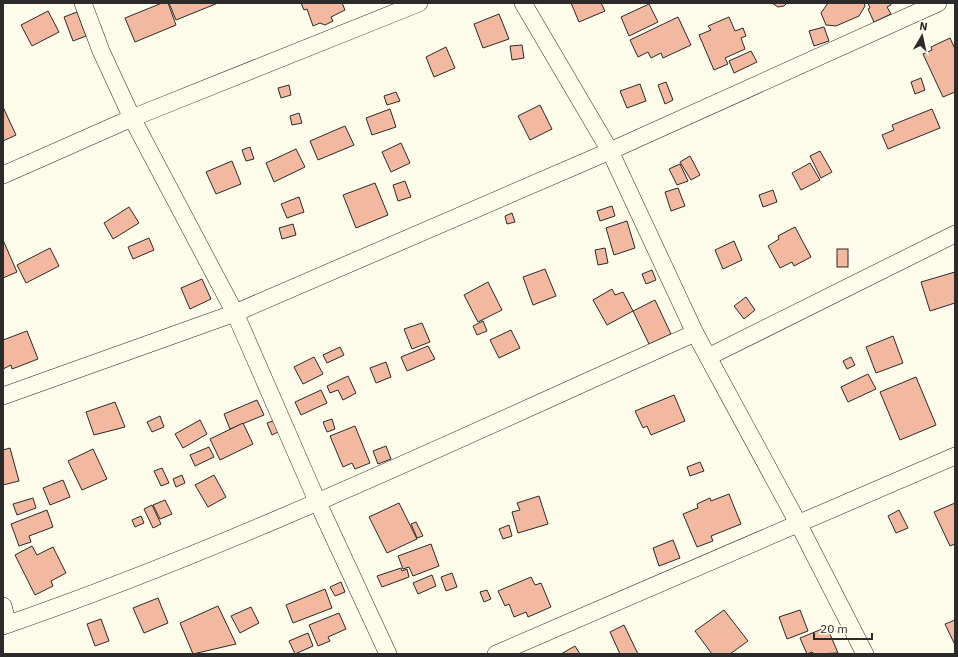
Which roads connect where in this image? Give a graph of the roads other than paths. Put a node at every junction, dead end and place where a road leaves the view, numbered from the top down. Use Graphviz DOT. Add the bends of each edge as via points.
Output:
graph roads {
  1 [pos="83,3"];
  2 [pos="419,3"];
  3 [pos="524,3"];
  4 [pos="938,3"];
  5 [pos="132,118"];
  6 [pos="610,151"];
  7 [pos="3,175"];
  8 [pos="955,234"];
  9 [pos="235,313"];
  10 [pos="695,333"];
  11 [pos="708,357"];
  12 [pos="3,396"];
  13 [pos="955,456"];
  14 [pos="318,503"];
  15 [pos="798,523"];
  16 [pos="3,606"];
  17 [pos="6,625"];
  18 [pos="388,654"];
  19 [pos="496,654"];
  20 [pos="865,654"];
  1 -- 5 [label="street" via="101,51"];
  2 -- 5 [label="street"];
  3 -- 6 [label="street"];
  4 -- 6 [label="street"];
  5 -- 7 [label="street"];
  5 -- 9 [label="street"];
  6 -- 9 [label="street"];
  6 -- 10 [label="street"];
  8 -- 11 [label="street"];
  9 -- 12 [label="street"];
  9 -- 14 [label="street"];
  10 -- 11 [label="street"];
  10 -- 14 [label="street"];
  11 -- 15 [label="street"];
  13 -- 15 [label="street"];
  14 -- 17 [label="street" via="84,597"];
  14 -- 18 [label="street"];
  15 -- 19 [label="street"];
  15 -- 20 [label="street"];
  16 -- 17 [label="street"];
}
